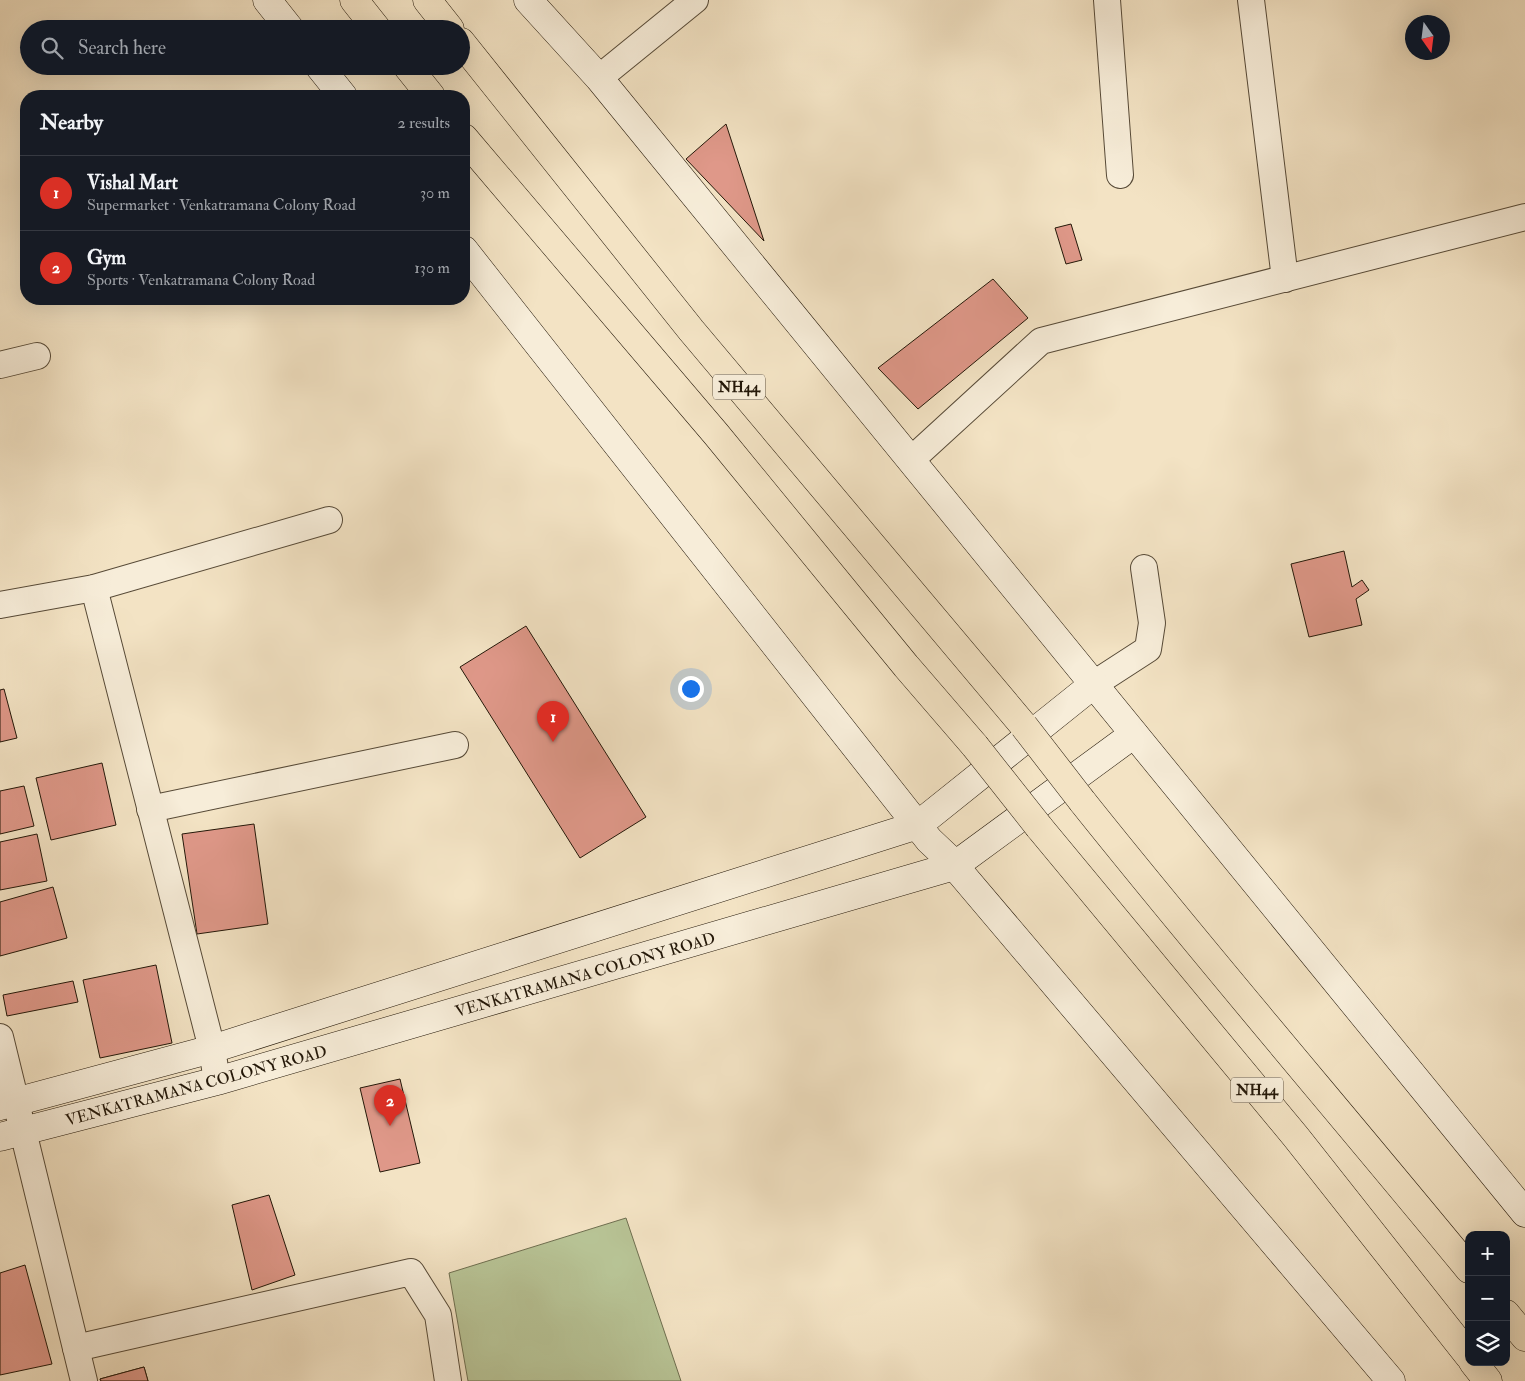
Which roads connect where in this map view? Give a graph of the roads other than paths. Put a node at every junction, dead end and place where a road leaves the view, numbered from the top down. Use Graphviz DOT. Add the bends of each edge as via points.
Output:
graph roads {
  1 [pos="267,0"];
  2 [pos="354,0"];
  3 [pos="428,0"];
  4 [pos="528,0"];
  5 [pos="696,0"];
  6 [pos="1107,0"];
  7 [pos="1251,0"];
  8 [pos="283,20"];
  9 [pos="370,20"];
  10 [pos="443,20"];
  11 [pos="470,53"];
  12 [pos="326,75"];
  13 [pos="414,75"];
  14 [pos="599,78"];
  15 [pos="338,90"];
  16 [pos="426,90"];
  17 [pos="470,145"];
  18 [pos="1120,175"];
  19 [pos="1525,217"];
  20 [pos="470,258"];
  21 [pos="1285,279"];
  22 [pos="37,356"];
  23 [pos="0,365"];
  24 [pos="911,460"];
  25 [pos="329,520"];
  26 [pos="1144,568"];
  27 [pos="94,588"];
  28 [pos="0,605"];
  29 [pos="1094,684"];
  30 [pos="1134,734"];
  31 [pos="455,746"];
  32 [pos="150,809"];
  33 [pos="918,825"];
  34 [pos="954,866"];
  35 [pos="0,1037"];
  36 [pos="212,1049"];
  37 [pos="218,1081"];
  38 [pos="8,1104"];
  39 [pos="12,1134"];
  40 [pos="1525,1213"];
  41 [pos="1465,1264"];
  42 [pos="1510,1319"];
  43 [pos="1525,1337"];
  44 [pos="76,1348"];
  45 [pos="1465,1351"];
  46 [pos="1476,1366"];
  47 [pos="84,1381"];
  48 [pos="448,1381"];
  49 [pos="1391,1381"];
  50 [pos="1488,1381"];
  1 -- 8 [label="street"];
  2 -- 9 [label="highway"];
  3 -- 10 [label="highway"];
  4 -- 14 [label="street"];
  5 -- 14 [label="street"];
  6 -- 18 [label="street"];
  7 -- 21 [label="street"];
  11 -- 41 [label="highway, NH44, bridge" via="691,330 1024,726 1185,930"];
  12 -- 15 [label="street"];
  13 -- 16 [label="highway"];
  14 -- 24 [label="street"];
  17 -- 45 [label="highway, NH44, bridge" via="975,746 1039,828 1296,1137"];
  19 -- 21 [label="street"];
  20 -- 33 [label="street"];
  21 -- 24 [label="street" via="1042,341"];
  22 -- 23 [label="street"];
  24 -- 29 [label="street"];
  25 -- 27 [label="street"];
  26 -- 29 [label="street" via="1152,623 1148,649"];
  27 -- 28 [label="street"];
  27 -- 32 [label="street"];
  29 -- 30 [label="street"];
  29 -- 33 [label="street"];
  30 -- 34 [label="street, VENKATRAMANA COLONY ROAD"];
  30 -- 40 [label="street"];
  31 -- 32 [label="street"];
  32 -- 36 [label="street"];
  33 -- 34 [label="street"];
  33 -- 36 [label="street"];
  34 -- 37 [label="street, VENKATRAMANA COLONY ROAD"];
  34 -- 49 [label="street"];
  35 -- 38 [label="street"];
  36 -- 37 [label="street"];
  36 -- 38 [label="street"];
  37 -- 39 [label="street, VENKATRAMANA COLONY ROAD"];
  38 -- 39 [label="street"];
  39 -- 44 [label="street"];
  42 -- 43 [label="highway"];
  44 -- 47 [label="street"];
  44 -- 48 [label="street" via="411,1272 438,1315"];
  46 -- 50 [label="highway"];
}
